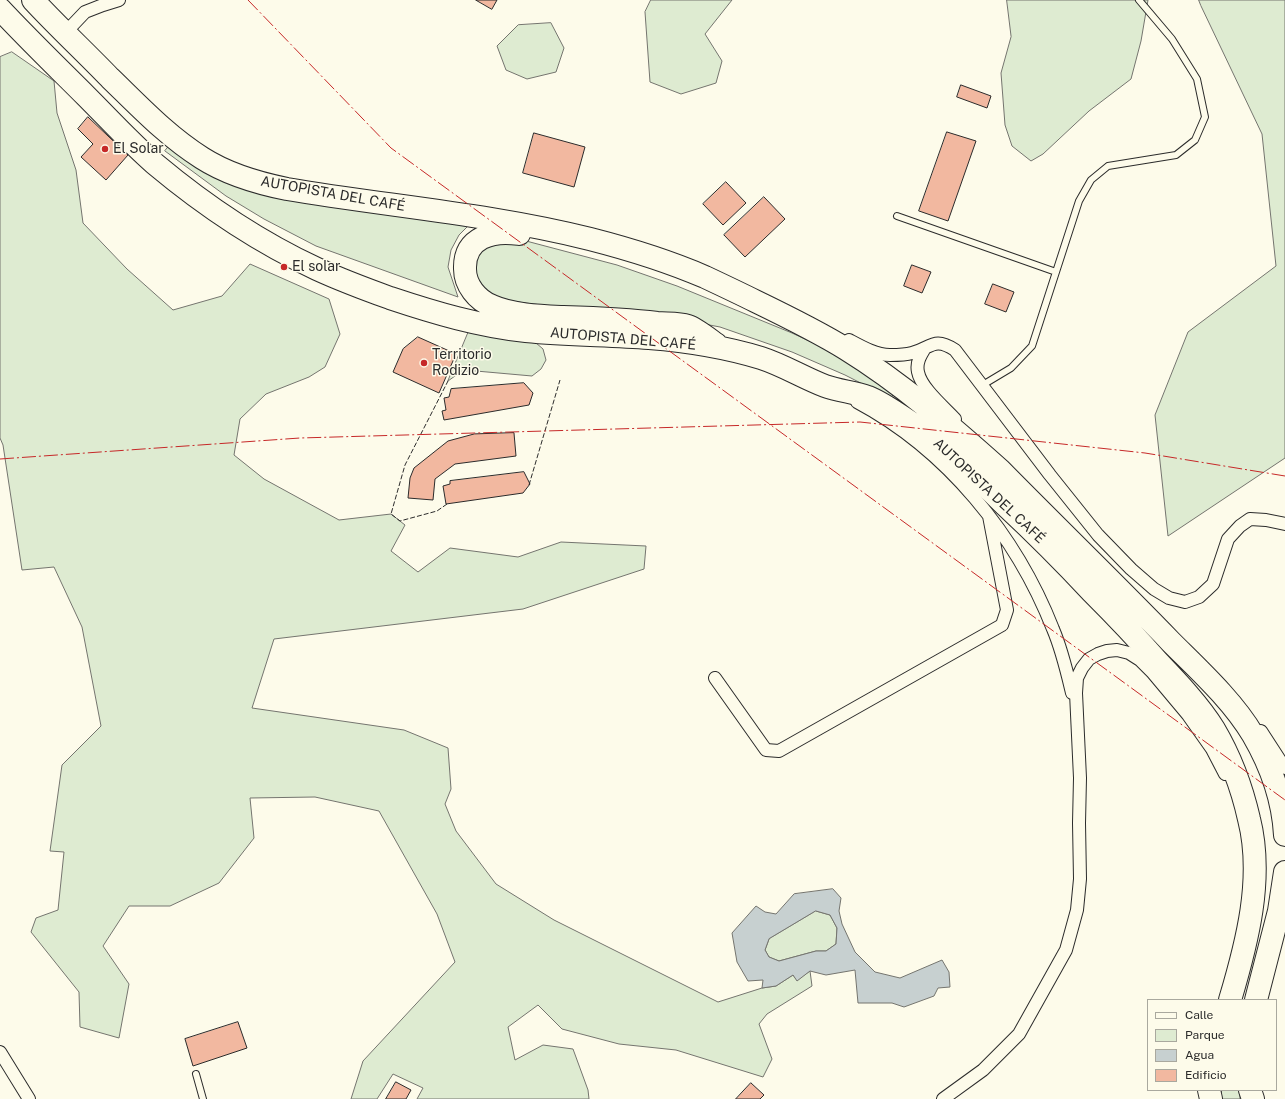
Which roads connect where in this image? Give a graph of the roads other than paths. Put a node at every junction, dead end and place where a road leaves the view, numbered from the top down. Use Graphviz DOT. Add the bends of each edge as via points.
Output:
graph roads {
  1 [pos="33,0"];
  2 [pos="118,0"];
  3 [pos="1139,0"];
  4 [pos="0,9"];
  5 [pos="65,33"];
  6 [pos="897,216"];
  7 [pos="1056,272"];
  8 [pos="705,277"];
  9 [pos="814,330"];
  10 [pos="722,348"];
  11 [pos="925,348"];
  12 [pos="982,386"];
  13 [pos="830,388"];
  14 [pos="977,449"];
  15 [pos="989,516"];
  16 [pos="1285,524"];
  17 [pos="715,678"];
  18 [pos="1207,679"];
  19 [pos="1078,726"];
  20 [pos="1285,768"];
  21 [pos="1285,835"];
  22 [pos="1285,872"];
  23 [pos="1285,925"];
  24 [pos="1248,927"];
  25 [pos="1230,999"];
  26 [pos="1256,999"];
  27 [pos="1256,999"];
  28 [pos="0,1052"];
  29 [pos="196,1074"];
  30 [pos="29,1099"];
  31 [pos="203,1099"];
  32 [pos="942,1099"];
  1 -- 5 [label="highway, AUTOPISTA DEL CAFÉ"];
  2 -- 5 [label="street" via="85,12"];
  3 -- 7 [label="lane" via="1172,39 1197,79 1205,117 1195,140 1176,155 1108,166 1090,180 1079,201"];
  4 -- 10 [label="highway, AUTOPISTA DEL CAFÉ" via="155,164 246,230 316,268 412,305 477,324 579,335 649,338"];
  5 -- 8 [label="highway, AUTOPISTA DEL CAFÉ" via="160,126 183,145 202,158 243,177 287,189 499,220 562,233 641,254"];
  6 -- 7 [label="lane"];
  7 -- 12 [label="lane" via="1032,346 1011,368"];
  8 -- 9 [label="highway, AUTOPISTA DEL CAFÉ"];
  8 -- 10 [label="highway" via="673,275 587,249 504,232 482,237 475,242 469,249 465,269 471,289 479,299 507,311 542,316 636,320 688,326"];
  9 -- 11 [label="street" via="838,334 877,353 888,355 912,354"];
  9 -- 14 [label="highway, AUTOPISTA DEL CAFÉ" via="876,370"];
  10 -- 13 [label="highway, AUTOPISTA DEL CAFÉ" via="766,359"];
  11 -- 12 [label="street" via="935,343 947,344 955,350"];
  11 -- 14 [label="street" via="917,364 922,382"];
  12 -- 16 [label="street" via="1098,535 1131,570 1168,598 1185,602 1198,597 1213,584 1228,539 1250,519"];
  13 -- 15 [label="street" via="890,422 917,443 967,489"];
  13 -- 24 [label="highway, AUTOPISTA DEL CAFÉ" via="868,397 916,426 952,454 1120,620 1203,713 1216,733 1236,775 1249,815 1255,853"];
  14 -- 18 [label="highway, AUTOPISTA DEL CAFÉ"];
  15 -- 17 [label="street" via="1007,610 1002,626 778,751 766,750"];
  15 -- 19 [label="street" via="1009,542 1044,606 1064,662"];
  18 -- 20 [label="street" via="1253,721"];
  18 -- 21 [label="highway, AUTOPISTA DEL CAFÉ" via="1240,717 1265,757 1280,800"];
  19 -- 24 [label="street" via="1077,678 1089,659 1107,651 1118,650 1140,660 1152,672 1188,715 1224,772 1245,842 1250,900"];
  19 -- 32 [label="street" via="1080,879 1076,910 1066,950 1019,1034 983,1070"];
  22 -- 26 [label="highway" via="1279,910"];
  23 -- 27 [label="street"];
  24 -- 25 [label="highway, AUTOPISTA DEL CAFÉ"];
  28 -- 30 [label="street"];
  29 -- 31 [label="lane"];
}
